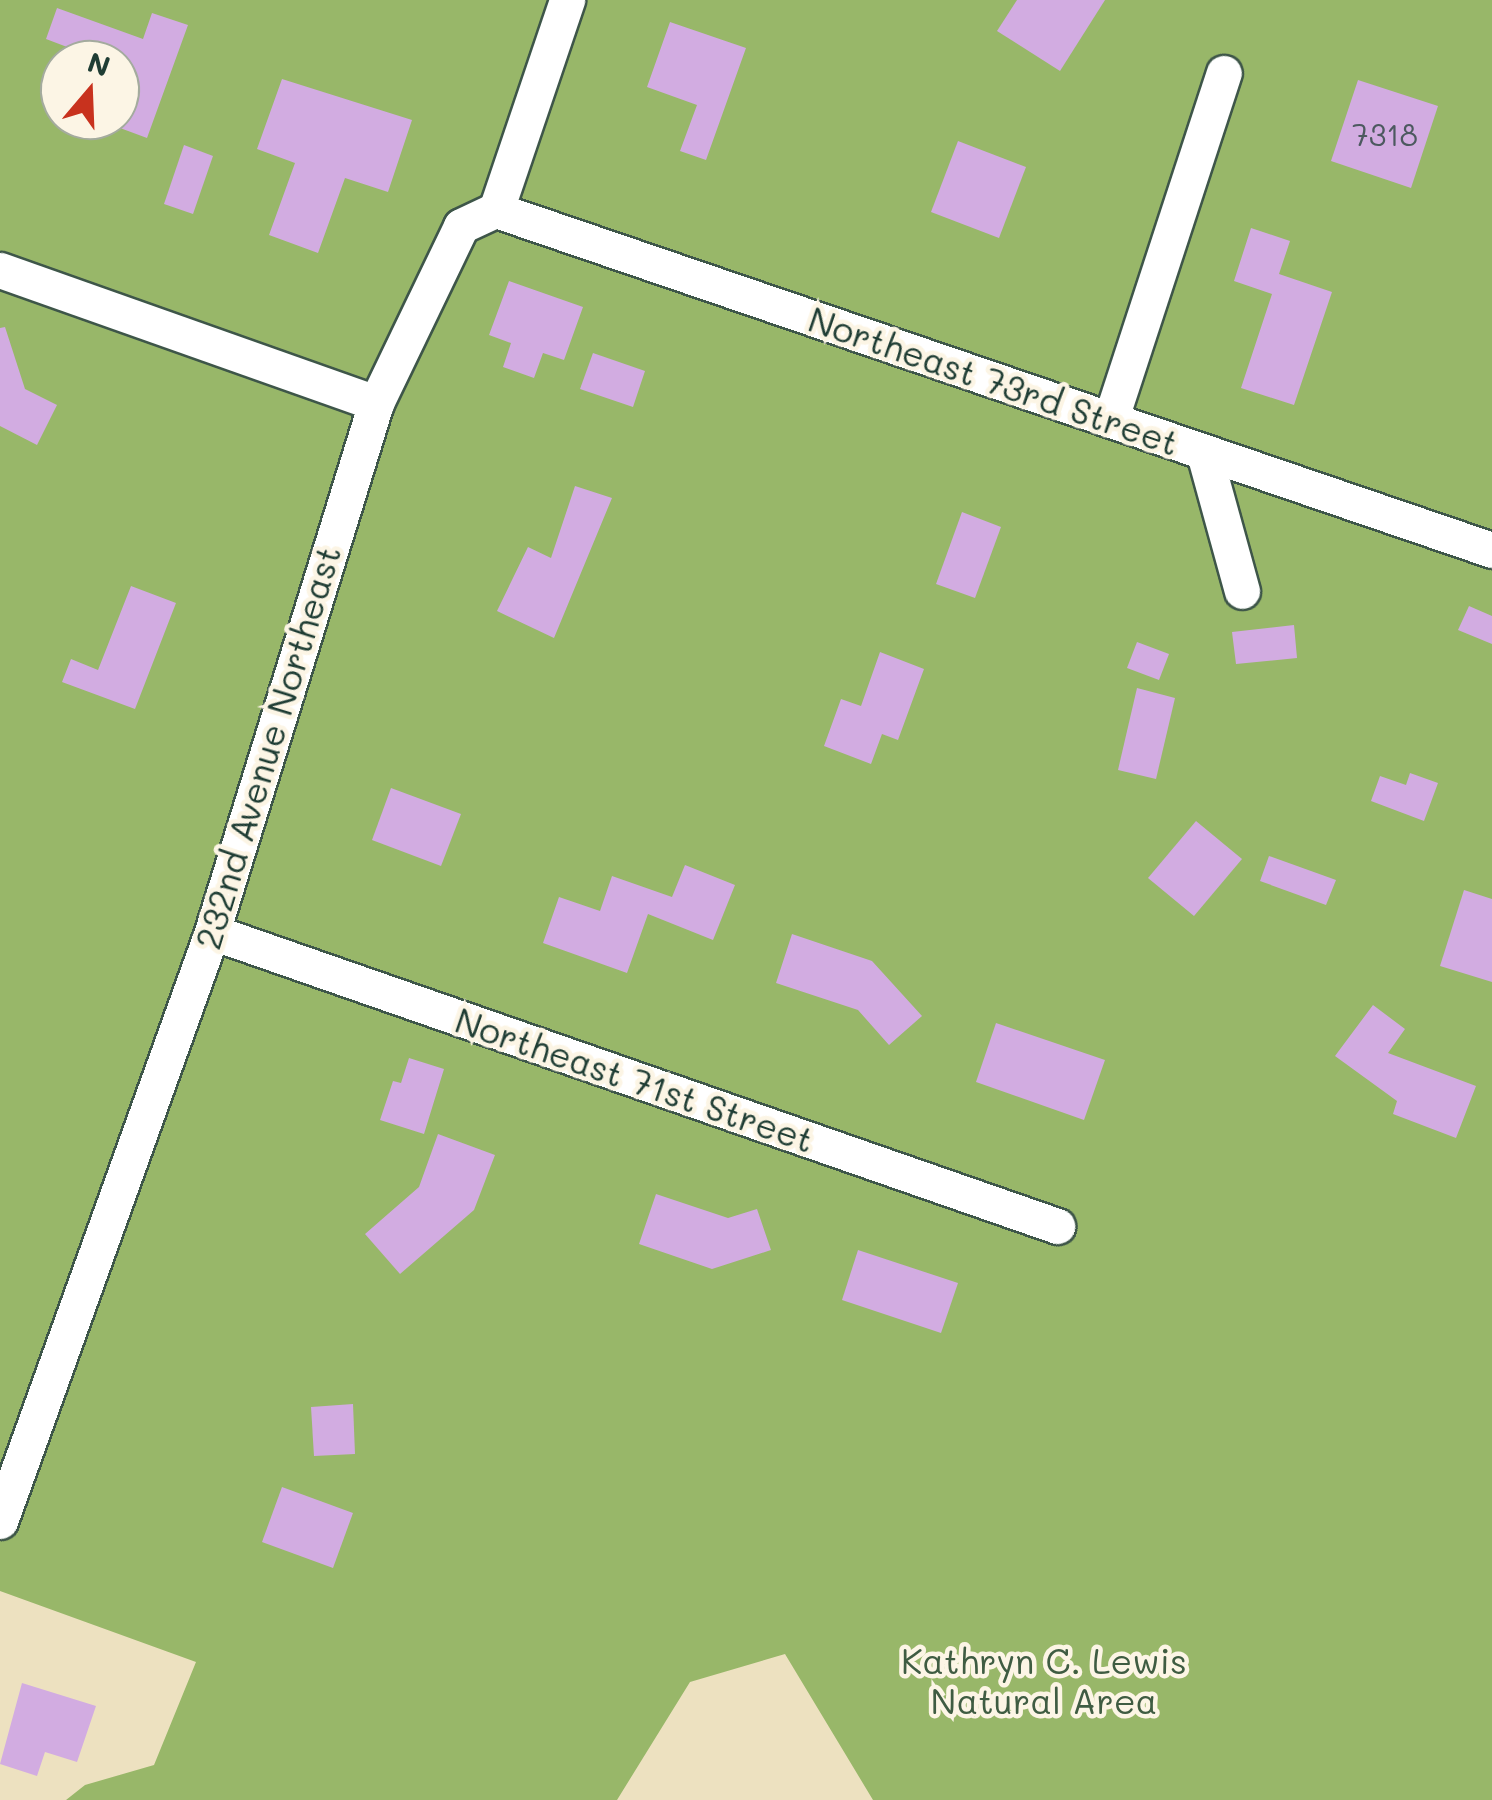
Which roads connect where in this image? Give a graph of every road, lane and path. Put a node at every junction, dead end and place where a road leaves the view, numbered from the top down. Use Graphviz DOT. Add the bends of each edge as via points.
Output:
graph roads {
  1 [pos="568,0"];
  2 [pos="1224,73"];
  3 [pos="496,210"];
  4 [pos="0,270"];
  5 [pos="376,404"];
  6 [pos="1111,418"];
  7 [pos="1204,453"];
  8 [pos="1492,550"];
  9 [pos="1242,591"];
  10 [pos="212,932"];
  11 [pos="1057,1226"];
  12 [pos="0,1521"];
  1 -- 3 [label="street"];
  2 -- 6 [label="street"];
  3 -- 5 [label="street, 232nd Avenue Northeast" via="460,226"];
  3 -- 6 [label="street, Northeast 73rd Street"];
  4 -- 5 [label="street"];
  5 -- 10 [label="street, 232nd Avenue Northeast"];
  6 -- 7 [label="street, Northeast 73rd Street"];
  7 -- 8 [label="street, Northeast 73rd Street"];
  7 -- 9 [label="street"];
  10 -- 11 [label="street, Northeast 71st Street"];
  10 -- 12 [label="street, 232nd Avenue Northeast"];
}
